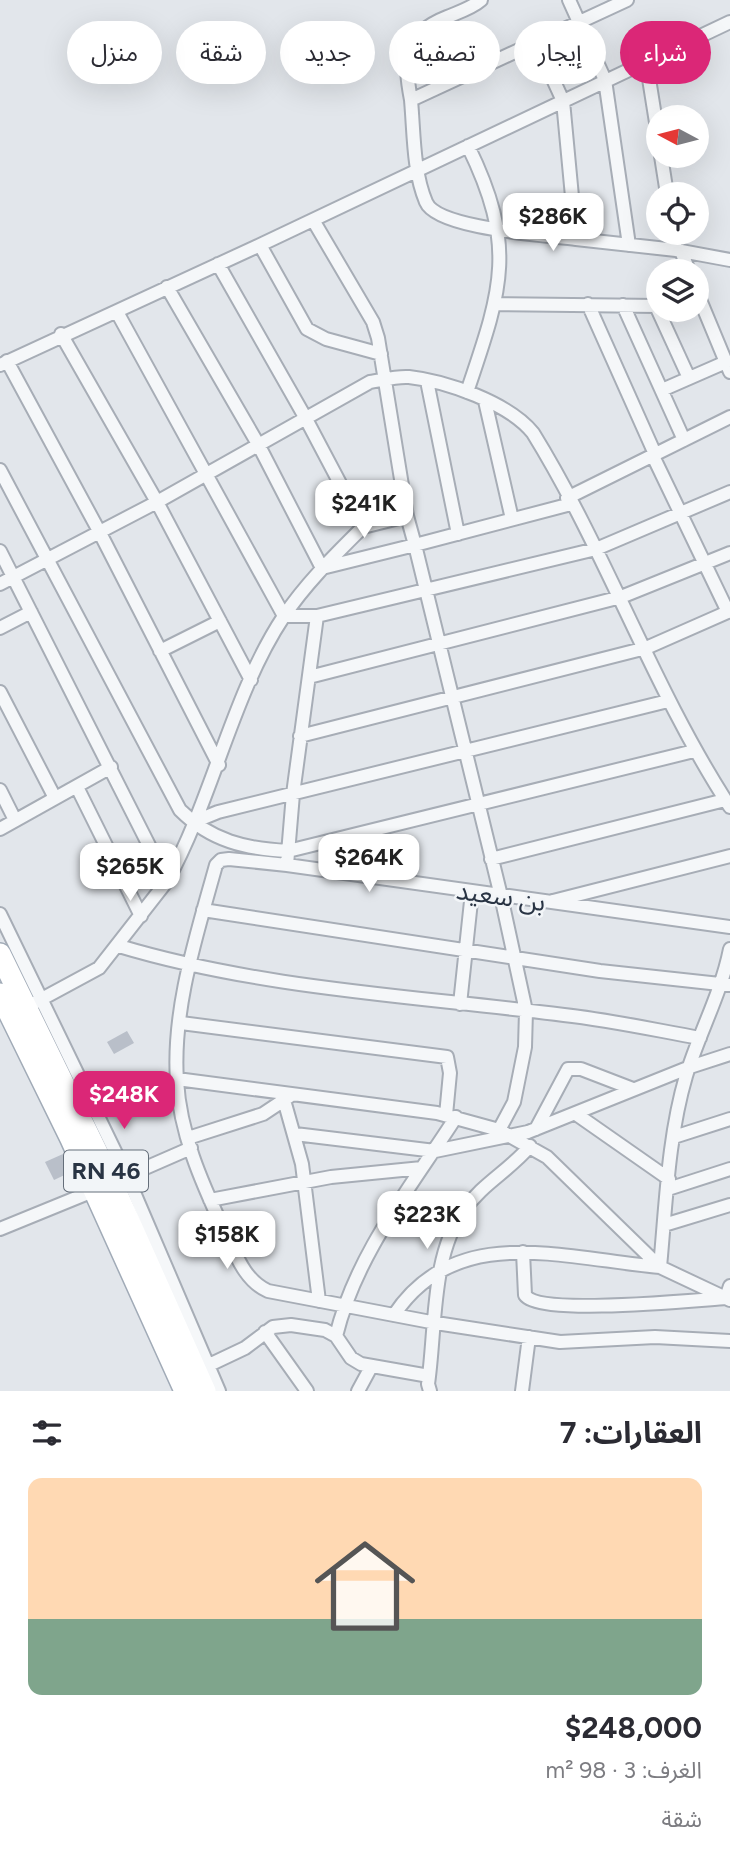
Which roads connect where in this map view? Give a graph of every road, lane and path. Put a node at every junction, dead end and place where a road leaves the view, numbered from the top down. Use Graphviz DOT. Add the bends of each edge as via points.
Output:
graph roads {
  1 [pos="481,0"];
  2 [pos="569,0"];
  3 [pos="627,0"];
  4 [pos="580,21"];
  5 [pos="582,21"];
  6 [pos="730,22"];
  7 [pos="711,31"];
  8 [pos="514,52"];
  9 [pos="555,84"];
  10 [pos="597,84"];
  11 [pos="606,84"];
  12 [pos="650,84"];
  13 [pos="411,100"];
  14 [pos="563,101"];
  15 [pos="653,105"];
  16 [pos="468,146"];
  17 [pos="418,170"];
  18 [pos="313,220"];
  19 [pos="498,229"];
  20 [pos="576,239"];
  21 [pos="260,245"];
  22 [pos="629,245"];
  23 [pos="677,245"];
  24 [pos="678,250"];
  25 [pos="683,259"];
  26 [pos="730,260"];
  27 [pos="218,264"];
  28 [pos="167,287"];
  29 [pos="496,304"];
  30 [pos="588,304"];
  31 [pos="623,305"];
  32 [pos="646,306"];
  33 [pos="117,312"];
  34 [pos="664,322"];
  35 [pos="708,322"];
  36 [pos="61,334"];
  37 [pos="381,354"];
  38 [pos="3,363"];
  39 [pos="728,367"];
  40 [pos="689,378"];
  41 [pos="386,379"];
  42 [pos="427,381"];
  43 [pos="662,390"];
  44 [pos="467,392"];
  45 [pos="485,401"];
  46 [pos="305,417"];
  47 [pos="730,417"];
  48 [pos="684,440"];
  49 [pos="258,444"];
  50 [pos="654,455"];
  51 [pos="0,470"];
  52 [pos="208,472"];
  53 [pos="730,492"];
  54 [pos="569,501"];
  55 [pos="157,502"];
  56 [pos="681,513"];
  57 [pos="407,516"];
  58 [pos="512,519"];
  59 [pos="363,527"];
  60 [pos="99,531"];
  61 [pos="458,534"];
  62 [pos="415,545"];
  63 [pos="596,549"];
  64 [pos="0,551"];
  65 [pos="730,552"];
  66 [pos="45,559"];
  67 [pos="706,562"];
  68 [pos="322,568"];
  69 [pos="13,577"];
  70 [pos="0,584"];
  71 [pos="427,590"];
  72 [pos="621,597"];
  73 [pos="729,611"];
  74 [pos="31,612"];
  75 [pos="284,616"];
  76 [pos="317,616"];
  77 [pos="220,621"];
  78 [pos="0,628"];
  79 [pos="440,644"];
  80 [pos="646,648"];
  81 [pos="160,651"];
  82 [pos="309,677"];
  83 [pos="251,680"];
  84 [pos="0,692"];
  85 [pos="453,697"];
  86 [pos="668,701"];
  87 [pos="300,736"];
  88 [pos="466,751"];
  89 [pos="694,751"];
  90 [pos="219,765"];
  91 [pos="111,767"];
  92 [pos="77,787"];
  93 [pos="0,790"];
  94 [pos="292,794"];
  95 [pos="55,798"];
  96 [pos="727,803"];
  97 [pos="478,805"];
  98 [pos="15,820"];
  99 [pos="195,820"];
  100 [pos="0,829"];
  101 [pos="288,851"];
  102 [pos="730,856"];
  103 [pos="491,859"];
  104 [pos="287,866"];
  105 [pos="167,881"];
  106 [pos="472,892"];
  107 [pos="501,896"];
  108 [pos="546,903"];
  109 [pos="203,910"];
  110 [pos="0,914"];
  111 [pos="141,916"];
  112 [pos="730,926"];
  113 [pos="119,946"];
  114 [pos="730,950"];
  115 [pos="467,951"];
  116 [pos="0,954"];
  117 [pos="515,959"];
  118 [pos="189,965"];
  119 [pos="726,985"];
  120 [pos="0,994"];
  121 [pos="33,1004"];
  122 [pos="460,1004"];
  123 [pos="526,1011"];
  124 [pos="181,1023"];
  125 [pos="700,1038"];
  126 [pos="730,1054"];
  127 [pos="690,1067"];
  128 [pos="177,1079"];
  129 [pos="633,1089"];
  130 [pos="289,1096"];
  131 [pos="576,1114"];
  132 [pos="451,1116"];
  133 [pos="730,1119"];
  134 [pos="536,1129"];
  135 [pos="499,1130"];
  136 [pos="295,1134"];
  137 [pos="512,1136"];
  138 [pos="674,1137"];
  139 [pos="189,1143"];
  140 [pos="530,1146"];
  141 [pos="435,1151"];
  142 [pos="422,1168"];
  143 [pos="730,1169"];
  144 [pos="305,1182"];
  145 [pos="111,1183"];
  146 [pos="668,1184"];
  147 [pos="210,1200"];
  148 [pos="730,1205"];
  149 [pos="664,1225"];
  150 [pos="0,1229"];
  151 [pos="523,1252"];
  152 [pos="660,1267"];
  153 [pos="441,1268"];
  154 [pos="162,1279"];
  155 [pos="729,1295"];
  156 [pos="319,1301"];
  157 [pos="343,1306"];
  158 [pos="394,1315"];
  159 [pos="436,1323"];
  160 [pos="265,1332"];
  161 [pos="336,1336"];
  162 [pos="529,1337"];
  163 [pos="730,1340"];
  164 [pos="207,1366"];
  165 [pos="371,1367"];
  166 [pos="429,1376"];
  167 [pos="185,1391"];
  168 [pos="205,1391"];
  169 [pos="219,1391"];
  170 [pos="307,1391"];
  171 [pos="358,1391"];
  172 [pos="430,1391"];
  173 [pos="522,1391"];
  1 -- 13 [label="street" via="428,24 417,34 408,60"];
  2 -- 4 [label="street"];
  3 -- 5 [label="street"];
  6 -- 7 [label="street"];
  8 -- 13 [label="street"];
  9 -- 14 [label="street"];
  10 -- 14 [label="street"];
  11 -- 22 [label="street"];
  12 -- 15 [label="street"];
  13 -- 17 [label="street"];
  14 -- 16 [label="street"];
  14 -- 20 [label="street"];
  16 -- 17 [label="street"];
  16 -- 19 [label="street" via="491,197"];
  17 -- 18 [label="street"];
  17 -- 19 [label="street" via="432,211"];
  18 -- 21 [label="street"];
  18 -- 37 [label="street" via="373,321"];
  19 -- 20 [label="street"];
  19 -- 29 [label="street"];
  20 -- 22 [label="street"];
  21 -- 27 [label="street"];
  21 -- 37 [label="street" via="307,328 326,339"];
  22 -- 24 [label="street"];
  23 -- 24 [label="street"];
  24 -- 25 [label="street"];
  24 -- 26 [label="street"];
  27 -- 28 [label="street"];
  27 -- 46 [label="street"];
  28 -- 33 [label="street"];
  28 -- 49 [label="street"];
  29 -- 30 [label="street"];
  29 -- 44 [label="street"];
  30 -- 31 [label="street"];
  30 -- 50 [label="street"];
  31 -- 32 [label="street"];
  31 -- 43 [label="street"];
  33 -- 36 [label="street"];
  33 -- 52 [label="street"];
  34 -- 40 [label="street"];
  35 -- 39 [label="street"];
  36 -- 38 [label="street"];
  36 -- 55 [label="street"];
  37 -- 41 [label="street"];
  38 -- 60 [label="street"];
  39 -- 40 [label="street"];
  40 -- 43 [label="street"];
  41 -- 42 [label="street"];
  41 -- 46 [label="street" via="370,382"];
  41 -- 57 [label="street"];
  42 -- 44 [label="street"];
  42 -- 61 [label="street"];
  43 -- 48 [label="street"];
  44 -- 45 [label="street"];
  45 -- 54 [label="street" via="527,425"];
  45 -- 58 [label="street"];
  46 -- 49 [label="street"];
  46 -- 59 [label="street"];
  47 -- 48 [label="street"];
  48 -- 50 [label="street"];
  49 -- 52 [label="street"];
  49 -- 68 [label="street"];
  50 -- 54 [label="street"];
  50 -- 56 [label="street"];
  51 -- 66 [label="street"];
  52 -- 55 [label="street"];
  52 -- 75 [label="street"];
  53 -- 56 [label="street"];
  54 -- 58 [label="street"];
  54 -- 63 [label="street"];
  55 -- 60 [label="street"];
  55 -- 77 [label="street"];
  56 -- 63 [label="street"];
  56 -- 67 [label="street"];
  57 -- 59 [label="street"];
  57 -- 62 [label="street"];
  58 -- 61 [label="street"];
  59 -- 68 [label="street"];
  60 -- 66 [label="street"];
  60 -- 81 [label="street"];
  61 -- 62 [label="street"];
  62 -- 68 [label="street"];
  62 -- 71 [label="street"];
  63 -- 71 [label="street"];
  63 -- 72 [label="street"];
  64 -- 69 [label="street"];
  65 -- 67 [label="street"];
  66 -- 69 [label="street"];
  66 -- 99 [label="street" via="180,810"];
  67 -- 72 [label="street"];
  67 -- 73 [label="street"];
  68 -- 75 [label="street"];
  69 -- 70 [label="street"];
  69 -- 74 [label="street"];
  71 -- 76 [label="street"];
  71 -- 79 [label="street"];
  72 -- 79 [label="street"];
  72 -- 80 [label="street"];
  73 -- 80 [label="street"];
  74 -- 78 [label="street"];
  74 -- 91 [label="street"];
  75 -- 76 [label="street"];
  75 -- 83 [label="street"];
  76 -- 82 [label="street"];
  77 -- 81 [label="street"];
  77 -- 83 [label="street"];
  79 -- 82 [label="street"];
  79 -- 85 [label="street"];
  80 -- 85 [label="street"];
  80 -- 86 [label="street"];
  81 -- 90 [label="street"];
  82 -- 87 [label="street"];
  83 -- 90 [label="street"];
  84 -- 95 [label="street"];
  85 -- 87 [label="street"];
  85 -- 88 [label="street"];
  86 -- 88 [label="street"];
  86 -- 89 [label="street"];
  87 -- 94 [label="street"];
  88 -- 94 [label="street"];
  88 -- 97 [label="street"];
  89 -- 96 [label="street"];
  89 -- 97 [label="street"];
  90 -- 99 [label="street"];
  91 -- 92 [label="street"];
  91 -- 105 [label="street"];
  92 -- 95 [label="street"];
  92 -- 111 [label="street"];
  93 -- 98 [label="street"];
  94 -- 99 [label="street"];
  94 -- 101 [label="street"];
  95 -- 98 [label="street"];
  96 -- 103 [label="street"];
  97 -- 101 [label="street"];
  97 -- 103 [label="street"];
  98 -- 100 [label="street"];
  99 -- 101 [label="street" via="243,848"];
  99 -- 105 [label="street"];
  101 -- 104 [label="street"];
  102 -- 108 [label="street"];
  103 -- 107 [label="street"];
  104 -- 106 [label="street, بن سعيد"];
  104 -- 109 [label="street, بن سعيد" via="221,860"];
  105 -- 111 [label="street"];
  106 -- 107 [label="street, بن سعيد"];
  106 -- 115 [label="street"];
  107 -- 108 [label="street, بن سعيد"];
  107 -- 117 [label="street"];
  108 -- 112 [label="street, بن سعيد"];
  109 -- 115 [label="street"];
  109 -- 118 [label="street"];
  110 -- 121 [label="street"];
  111 -- 113 [label="street"];
  113 -- 118 [label="street"];
  113 -- 121 [label="street" via="86,977"];
  114 -- 119 [label="street"];
  115 -- 117 [label="street"];
  115 -- 122 [label="street"];
  116 -- 121 [label="main road, RN 46"];
  117 -- 119 [label="street"];
  117 -- 123 [label="street"];
  118 -- 122 [label="street"];
  118 -- 124 [label="street"];
  119 -- 125 [label="street"];
  120 -- 145 [label="main road, RN 46"];
  121 -- 145 [label="main road, RN 46"];
  122 -- 123 [label="street"];
  123 -- 125 [label="street"];
  123 -- 135 [label="street" via="525,1047 514,1102"];
  124 -- 128 [label="street"];
  124 -- 132 [label="street" via="447,1057"];
  125 -- 127 [label="street"];
  126 -- 127 [label="street"];
  127 -- 129 [label="street"];
  127 -- 138 [label="street"];
  128 -- 130 [label="street"];
  128 -- 139 [label="street"];
  129 -- 131 [label="street"];
  129 -- 134 [label="street" via="581,1069 568,1069"];
  130 -- 132 [label="street"];
  130 -- 136 [label="street"];
  130 -- 139 [label="street" via="263,1114"];
  131 -- 134 [label="street"];
  131 -- 146 [label="street"];
  132 -- 135 [label="street"];
  132 -- 141 [label="street"];
  133 -- 138 [label="street"];
  134 -- 137 [label="street"];
  135 -- 137 [label="street"];
  136 -- 141 [label="street"];
  136 -- 144 [label="street"];
  137 -- 140 [label="street"];
  137 -- 141 [label="street"];
  138 -- 146 [label="street"];
  139 -- 145 [label="street"];
  139 -- 147 [label="street"];
  140 -- 152 [label="street" via="580,1187"];
  140 -- 153 [label="street" via="464,1210 449,1234"];
  141 -- 142 [label="street"];
  142 -- 144 [label="street"];
  142 -- 157 [label="street" via="382,1229"];
  143 -- 146 [label="street"];
  144 -- 147 [label="street"];
  144 -- 156 [label="street"];
  145 -- 150 [label="street"];
  145 -- 154 [label="main road, RN 46"];
  145 -- 167 [label="main road, RN 46"];
  146 -- 149 [label="street"];
  147 -- 156 [label="street" via="250,1280 268,1291"];
  148 -- 149 [label="street"];
  149 -- 152 [label="street"];
  151 -- 152 [label="street"];
  151 -- 153 [label="street" via="476,1257"];
  151 -- 155 [label="street" via="525,1295 538,1304 583,1306"];
  152 -- 155 [label="street"];
  153 -- 158 [label="street" via="412,1290"];
  153 -- 159 [label="street"];
  154 -- 164 [label="street"];
  154 -- 168 [label="main road, RN 46"];
  156 -- 157 [label="street"];
  157 -- 158 [label="street"];
  157 -- 161 [label="street"];
  158 -- 159 [label="street"];
  159 -- 162 [label="street"];
  159 -- 166 [label="street"];
  160 -- 161 [label="street" via="290,1325"];
  160 -- 164 [label="street" via="246,1348"];
  160 -- 170 [label="street"];
  161 -- 165 [label="street" via="351,1358"];
  162 -- 163 [label="street" via="570,1342 655,1337"];
  162 -- 173 [label="street"];
  164 -- 169 [label="street"];
  165 -- 166 [label="street"];
  165 -- 171 [label="street"];
  166 -- 172 [label="street"];
}
